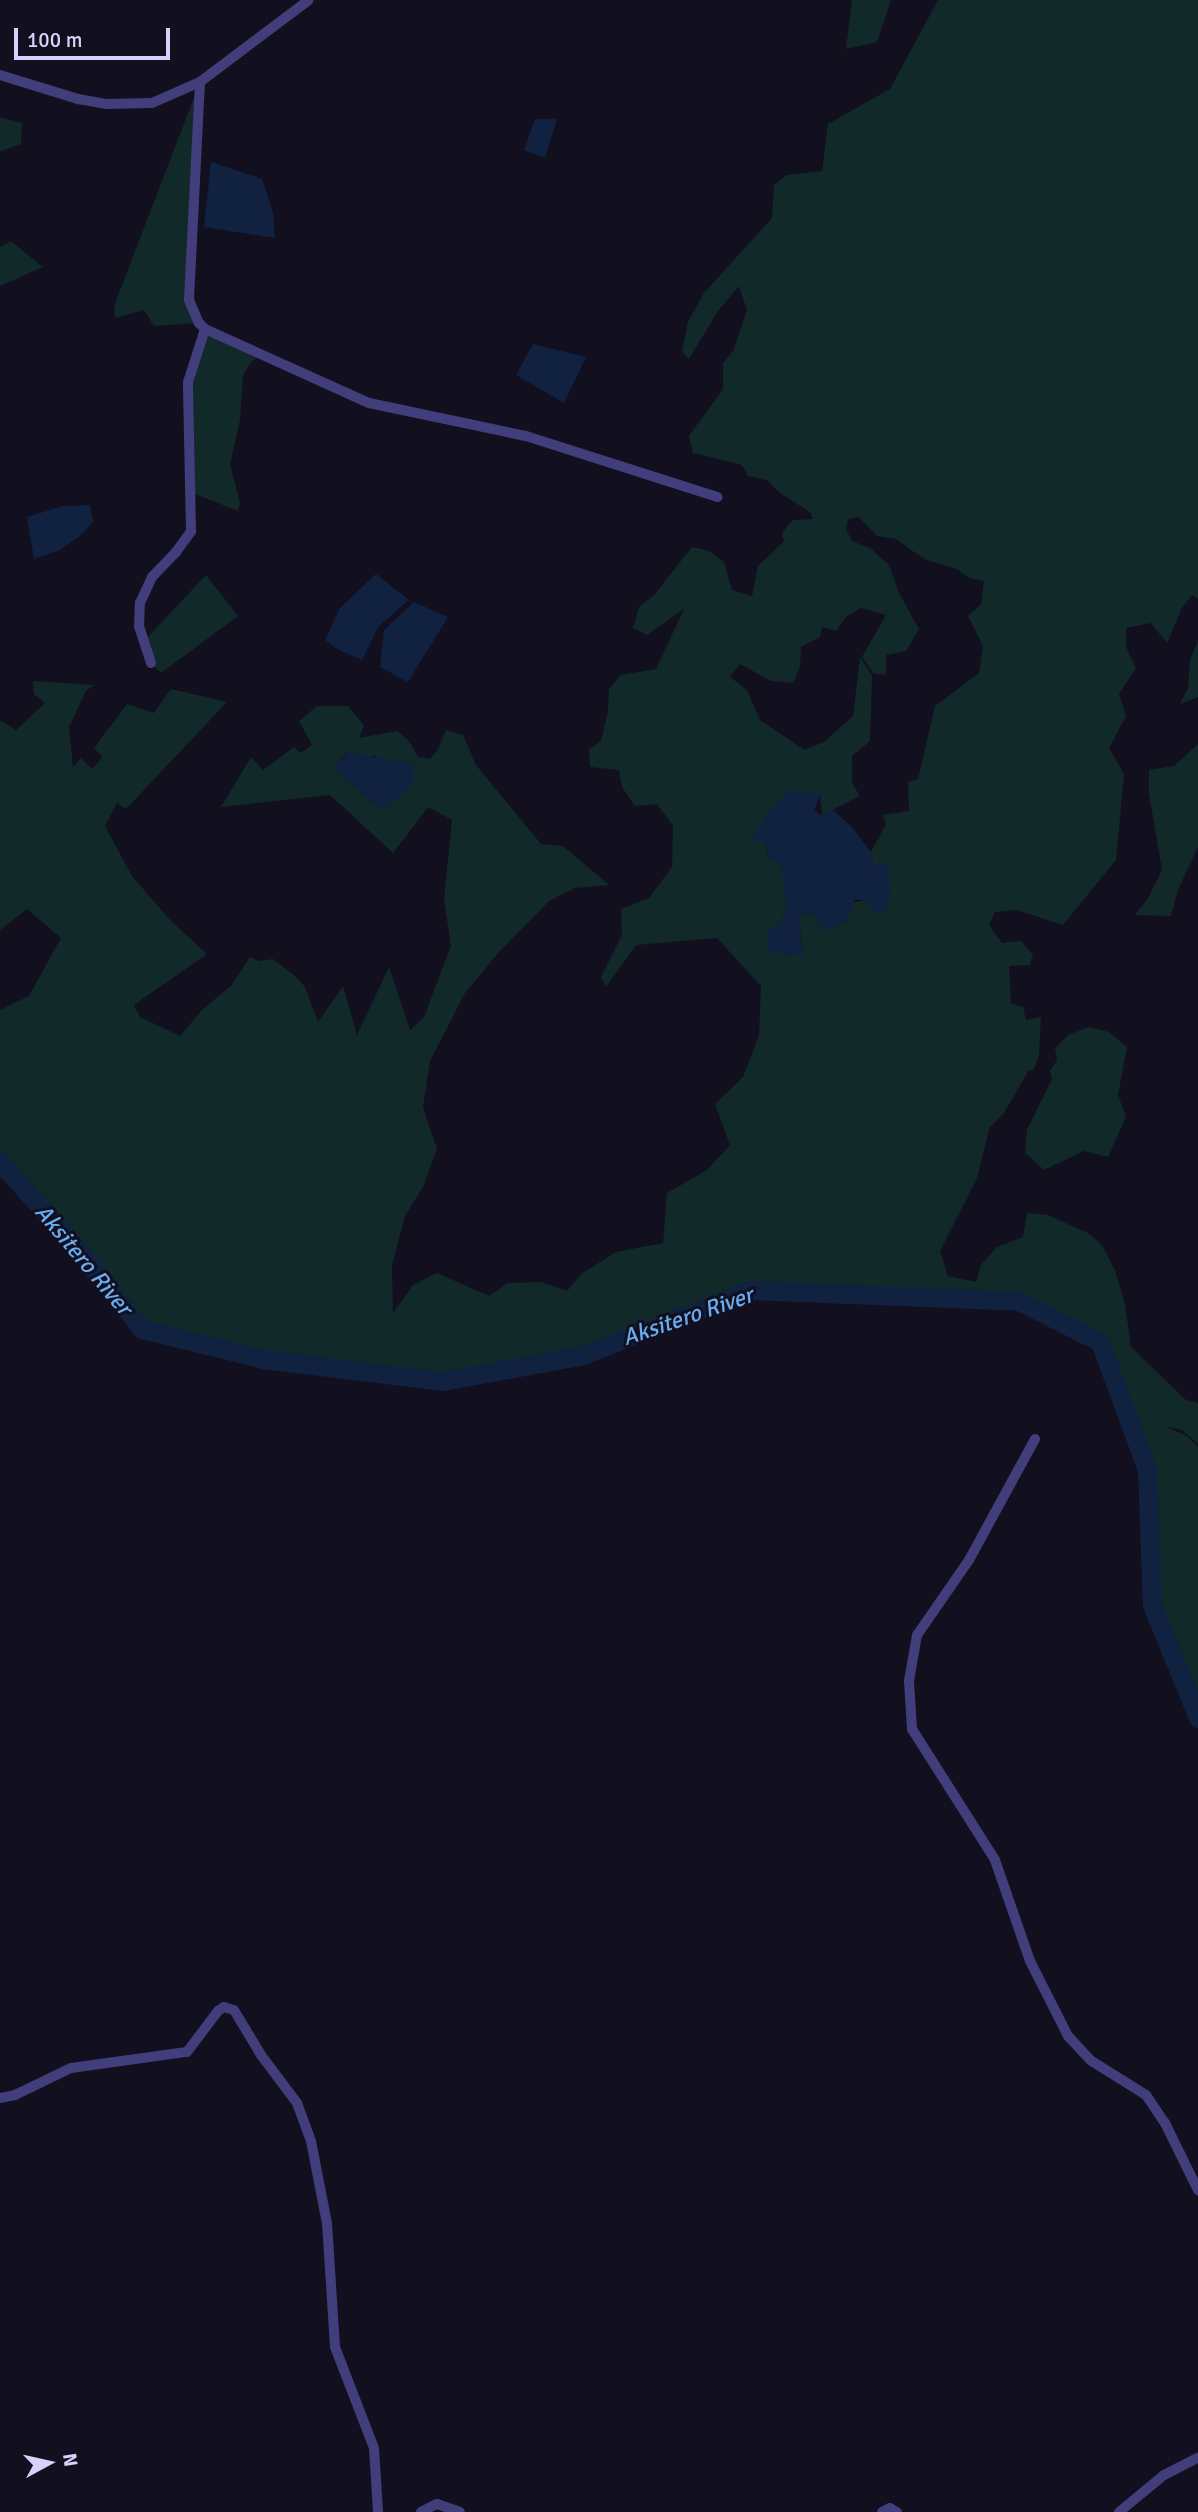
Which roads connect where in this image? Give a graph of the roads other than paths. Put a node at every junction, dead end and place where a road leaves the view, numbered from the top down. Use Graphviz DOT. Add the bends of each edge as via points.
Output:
graph roads {
  1 [pos="309,0"];
  2 [pos="0,75"];
  3 [pos="200,82"];
  4 [pos="205,328"];
  5 [pos="717,497"];
  6 [pos="151,663"];
  7 [pos="1035,1439"];
  8 [pos="0,2098"];
  9 [pos="1198,2190"];
  10 [pos="1196,2462"];
  11 [pos="378,2512"];
  12 [pos="421,2512"];
  13 [pos="460,2512"];
  14 [pos="882,2512"];
  15 [pos="897,2512"];
  16 [pos="1119,2512"];
  1 -- 3 [label="street"];
  2 -- 3 [label="street" via="78,99 135,105 168,98"];
  3 -- 4 [label="street" via="189,300"];
  4 -- 5 [label="street" via="369,402 526,436"];
  4 -- 6 [label="street" via="188,382 191,531 152,576 140,603 139,627"];
  7 -- 9 [label="street" via="962,1572 917,1635 909,1681 912,1729 995,1860 1030,1961 1068,2036 1090,2060 1151,2101"];
  8 -- 11 [label="street" via="71,2067 187,2052 218,2011 224,2007 234,2010 297,2103 312,2141 327,2222 335,2347 374,2448"];
  10 -- 16 [label="street" via="1164,2475"];
  12 -- 13 [label="street" via="437,2504"];
  14 -- 15 [label="street" via="890,2508"];
}
